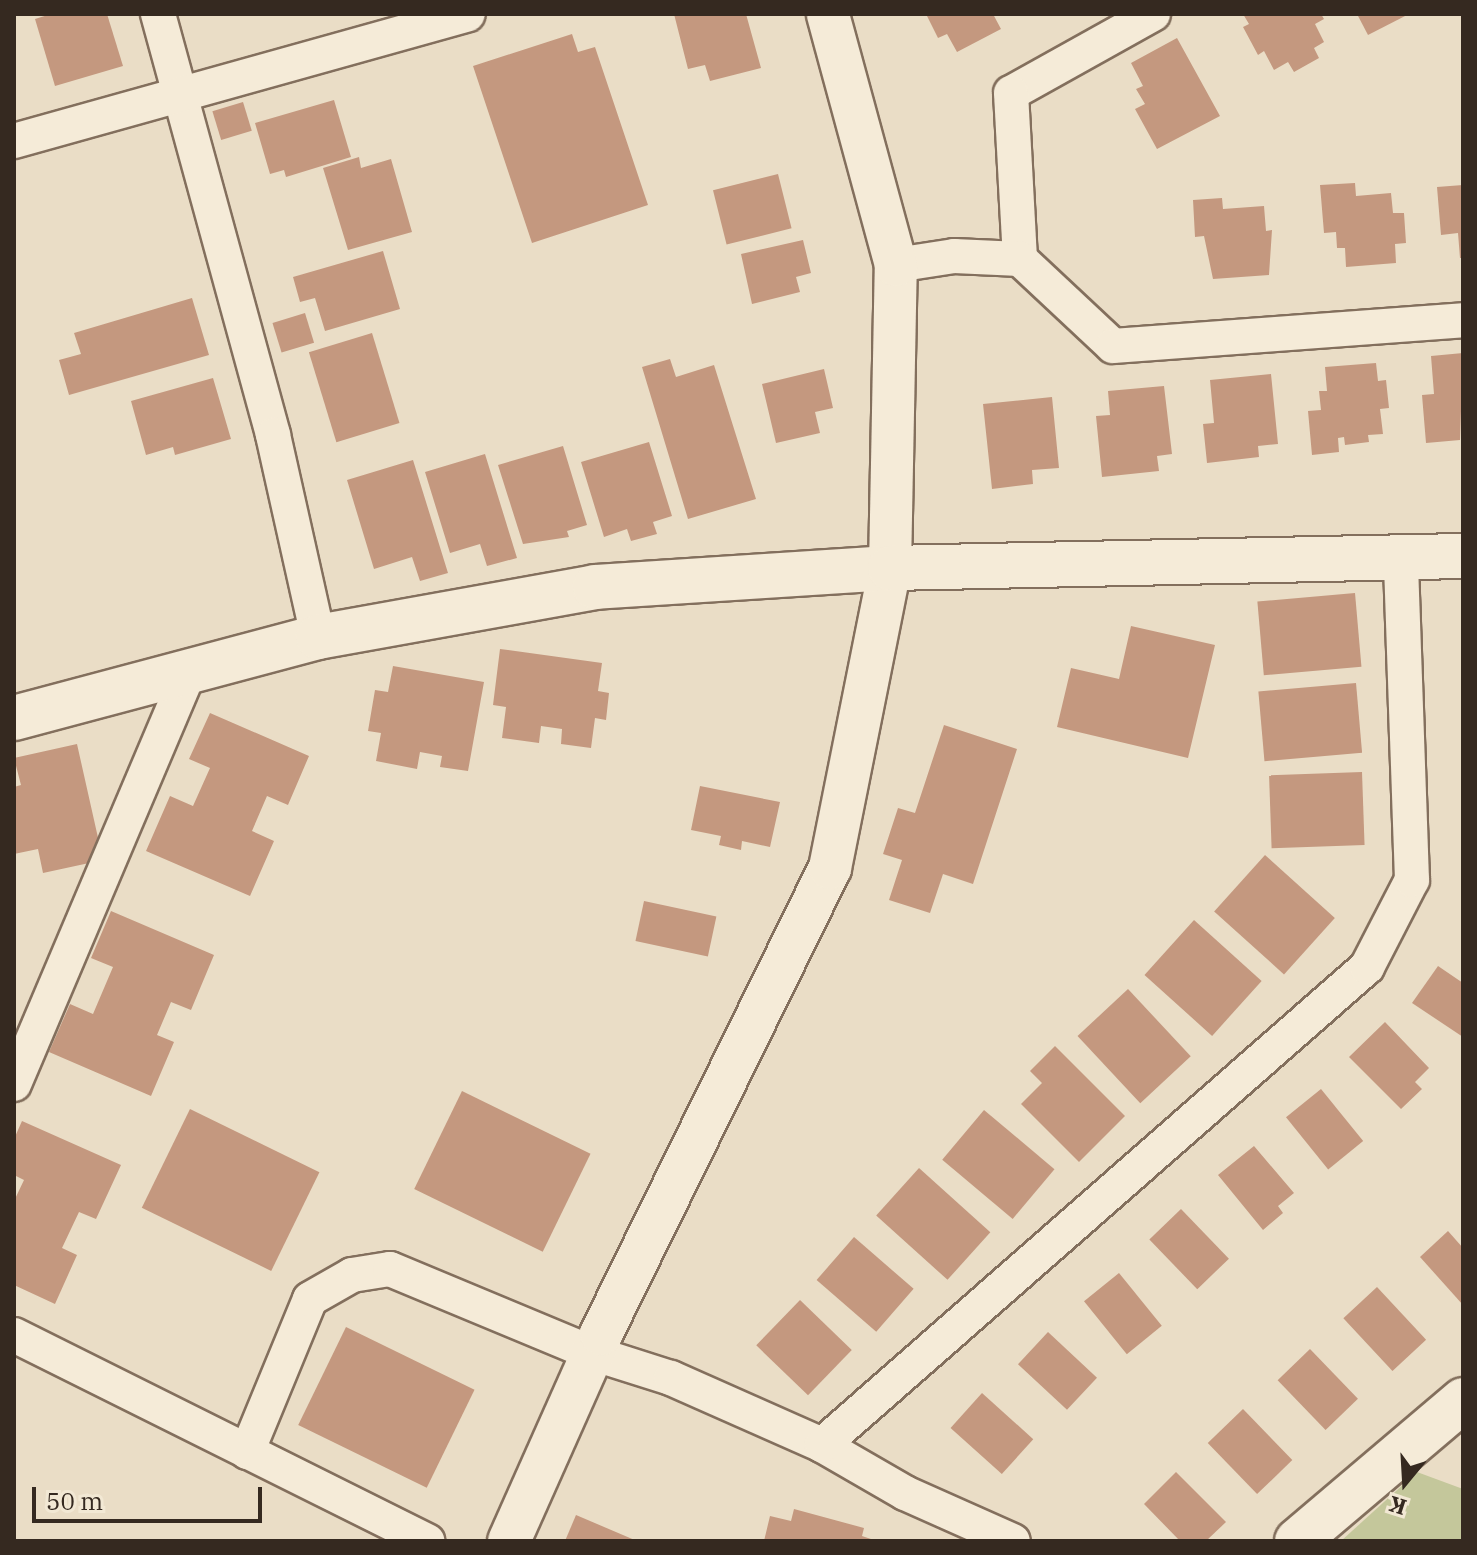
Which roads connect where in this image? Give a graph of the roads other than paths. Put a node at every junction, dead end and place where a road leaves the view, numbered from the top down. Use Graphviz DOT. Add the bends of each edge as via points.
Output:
graph roads {
  1 [pos="158,14"];
  2 [pos="828,14"];
  3 [pos="1153,14"];
  4 [pos="464,15"];
  5 [pos="180,94"];
  6 [pos="14,141"];
  7 [pos="1020,259"];
  8 [pos="896,265"];
  9 [pos="1463,320"];
  10 [pos="1463,556"];
  11 [pos="1401,560"];
  12 [pos="890,568"];
  13 [pos="318,637"];
  14 [pos="189,671"];
  15 [pos="14,718"];
  16 [pos="14,1084"];
  17 [pos="14,1335"];
  18 [pos="592,1353"];
  19 [pos="1463,1400"];
  20 [pos="822,1445"];
  21 [pos="247,1452"];
  22 [pos="427,1541"];
  23 [pos="509,1541"];
  24 [pos="1013,1541"];
  25 [pos="1297,1541"];
  1 -- 5 [label="street"];
  2 -- 8 [label="street"];
  3 -- 7 [label="street" via="1011,93"];
  4 -- 5 [label="street"];
  5 -- 6 [label="street"];
  5 -- 13 [label="street" via="273,435"];
  7 -- 8 [label="street" via="954,256"];
  7 -- 9 [label="street" via="1113,346"];
  8 -- 12 [label="street"];
  10 -- 11 [label="main road"];
  11 -- 12 [label="main road"];
  11 -- 20 [label="street" via="1412,880 1367,967"];
  12 -- 13 [label="main road" via="595,587"];
  12 -- 18 [label="street" via="830,868"];
  13 -- 14 [label="main road"];
  14 -- 15 [label="main road"];
  14 -- 16 [label="street"];
  17 -- 21 [label="street"];
  18 -- 20 [label="street" via="671,1378"];
  18 -- 21 [label="street" via="390,1269 352,1275 310,1299"];
  18 -- 23 [label="street"];
  19 -- 25 [label="main road"];
  20 -- 24 [label="street" via="905,1493"];
  21 -- 22 [label="street"];
}
